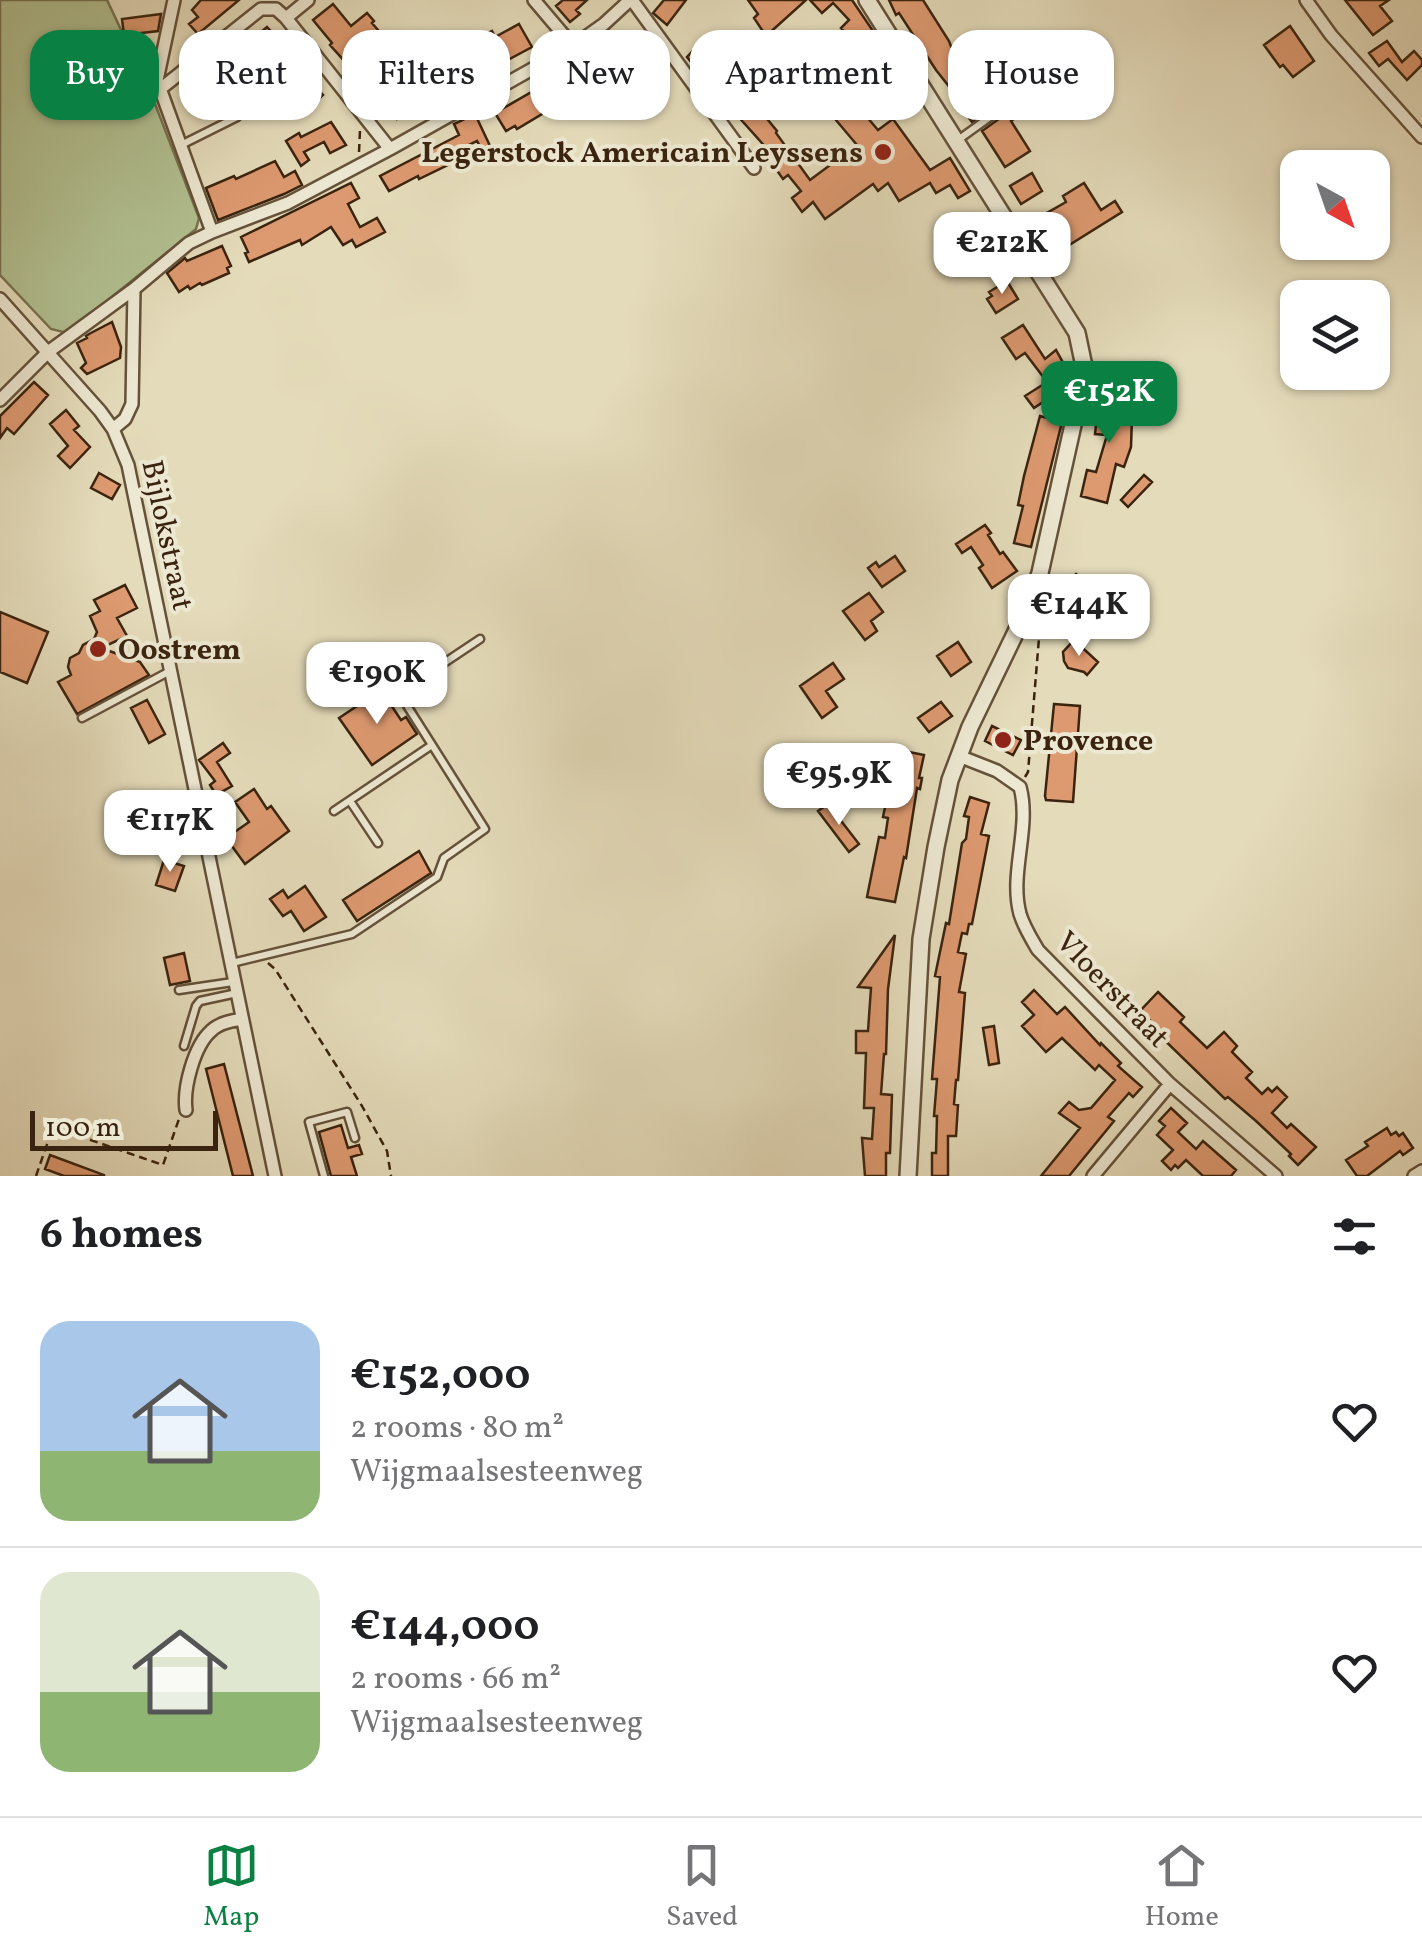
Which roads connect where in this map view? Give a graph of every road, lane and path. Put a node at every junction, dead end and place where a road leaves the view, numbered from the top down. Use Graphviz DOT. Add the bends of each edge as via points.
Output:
graph roads {
  1 [pos="174,0"];
  2 [pos="308,0"];
  3 [pos="534,0"];
  4 [pos="631,0"];
  5 [pos="867,0"];
  6 [pos="1306,0"];
  7 [pos="286,18"];
  8 [pos="559,30"];
  9 [pos="596,30"];
  10 [pos="530,70"];
  11 [pos="159,71"];
  12 [pos="159,89"];
  13 [pos="342,89"];
  14 [pos="159,93"];
  15 [pos="230,120"];
  16 [pos="361,120"];
  17 [pos="367,120"];
  18 [pos="986,120"];
  19 [pos="1422,137"];
  20 [pos="956,142"];
  21 [pos="180,146"];
  22 [pos="390,149"];
  23 [pos="357,167"];
  24 [pos="754,168"];
  25 [pos="212,232"];
  26 [pos="134,289"];
  27 [pos="0,299"];
  28 [pos="48,352"];
  29 [pos="0,400"];
  30 [pos="113,429"];
  31 [pos="1028,607"];
  32 [pos="480,639"];
  33 [pos="172,670"];
  34 [pos="82,718"];
  35 [pos="432,745"];
  36 [pos="959,756"];
  37 [pos="1020,787"];
  38 [pos="350,801"];
  39 [pos="334,811"];
  40 [pos="378,843"];
  41 [pos="259,955"];
  42 [pos="231,963"];
  43 [pos="236,988"];
  44 [pos="179,990"];
  45 [pos="242,1019"];
  46 [pos="184,1046"];
  47 [pos="1170,1084"];
  48 [pos="186,1110"];
  49 [pos="355,1138"];
  50 [pos="1422,1171"];
  51 [pos="36,1176"];
  52 [pos="276,1176"];
  53 [pos="324,1176"];
  54 [pos="390,1176"];
  55 [pos="908,1176"];
  56 [pos="1093,1176"];
  57 [pos="1276,1176"];
  58 [pos="1414,1176"];
  1 -- 11 [label="street"];
  2 -- 7 [label="street"];
  3 -- 8 [label="street"];
  4 -- 9 [label="street"];
  4 -- 24 [label="street"];
  5 -- 20 [label="street"];
  6 -- 19 [label="street"];
  7 -- 12 [label="street" via="276,9 261,9"];
  7 -- 13 [label="street"];
  10 -- 22 [label="street"];
  14 -- 21 [label="street"];
  15 -- 21 [label="lane"];
  16 -- 23 [label="path"];
  17 -- 22 [label="street"];
  18 -- 20 [label="lane"];
  20 -- 31 [label="street" via="1077,334 1085,371"];
  21 -- 25 [label="street"];
  22 -- 23 [label="street"];
  23 -- 25 [label="street"];
  25 -- 26 [label="street" via="189,242"];
  26 -- 28 [label="street"];
  26 -- 30 [label="street" via="132,404"];
  27 -- 28 [label="street, Bijlokstraat"];
  28 -- 29 [label="street"];
  28 -- 30 [label="street, Bijlokstraat"];
  30 -- 33 [label="street, Bijlokstraat" via="128,466"];
  31 -- 36 [label="street"];
  31 -- 37 [label="path" via="1040,638 1028,772"];
  32 -- 35 [label="lane" via="399,694"];
  33 -- 34 [label="lane"];
  33 -- 42 [label="street, Bijlokstraat"];
  35 -- 38 [label="lane"];
  35 -- 41 [label="lane" via="486,829 444,858 436,877 352,934"];
  36 -- 37 [label="street"];
  36 -- 55 [label="street" via="921,940"];
  37 -- 47 [label="street, Vloerstraat" via="1017,893 1025,929"];
  38 -- 39 [label="lane"];
  38 -- 40 [label="lane"];
  41 -- 42 [label="lane"];
  41 -- 54 [label="path" via="362,1106 387,1151"];
  42 -- 43 [label="street, Bijlokstraat"];
  43 -- 44 [label="lane"];
  43 -- 45 [label="street, Bijlokstraat"];
  43 -- 46 [label="lane" via="200,1001"];
  45 -- 48 [label="street" via="220,1024 200,1045 186,1086"];
  45 -- 52 [label="street, Bijlokstraat"];
  47 -- 56 [label="street"];
  47 -- 57 [label="street, Vloerstraat"];
  48 -- 51 [label="path" via="163,1165 53,1126"];
  49 -- 53 [label="lane" via="347,1112 309,1122"];
  50 -- 58 [label="street"];
}
